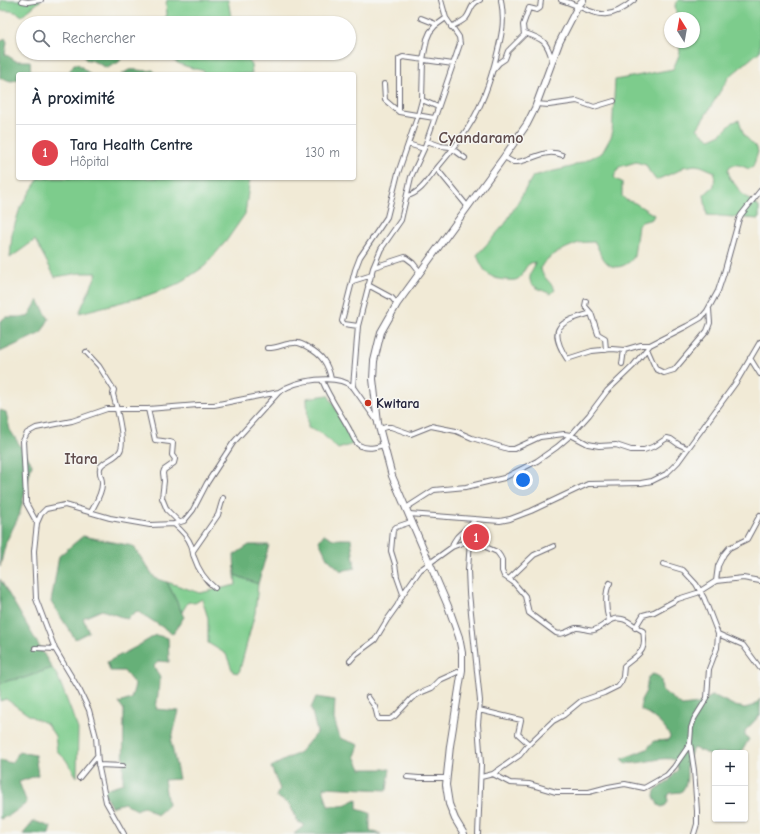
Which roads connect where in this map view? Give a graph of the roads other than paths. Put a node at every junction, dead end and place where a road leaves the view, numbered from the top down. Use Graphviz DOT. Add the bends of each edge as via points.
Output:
graph roads {
  1 [pos="41,0"];
  2 [pos="440,0"];
  3 [pos="480,0"];
  4 [pos="501,0"];
  5 [pos="541,0"];
  6 [pos="561,0"];
  7 [pos="583,0"];
  8 [pos="634,0"];
  9 [pos="22,1"];
  10 [pos="578,6"];
  11 [pos="421,18"];
  12 [pos="446,18"];
  13 [pos="436,24"];
  14 [pos="451,27"];
  15 [pos="525,33"];
  16 [pos="423,60"];
  17 [pos="553,62"];
  18 [pos="453,64"];
  19 [pos="492,71"];
  20 [pos="384,84"];
  21 [pos="422,100"];
  22 [pos="614,101"];
  23 [pos="536,104"];
  24 [pos="438,107"];
  25 [pos="399,112"];
  26 [pos="418,114"];
  27 [pos="434,118"];
  28 [pos="427,141"];
  29 [pos="408,144"];
  30 [pos="453,149"];
  31 [pos="424,150"];
  32 [pos="562,155"];
  33 [pos="504,157"];
  34 [pos="465,158"];
  35 [pos="437,169"];
  36 [pos="760,191"];
  37 [pos="408,196"];
  38 [pos="468,207"];
  39 [pos="374,267"];
  40 [pos="420,272"];
  41 [pos="372,275"];
  42 [pos="353,281"];
  43 [pos="368,285"];
  44 [pos="586,301"];
  45 [pos="397,304"];
  46 [pos="709,309"];
  47 [pos="591,313"];
  48 [pos="358,326"];
  49 [pos="760,342"];
  50 [pos="650,345"];
  51 [pos="267,348"];
  52 [pos="647,349"];
  53 [pos="606,350"];
  54 [pos="624,350"];
  55 [pos="86,352"];
  56 [pos="750,358"];
  57 [pos="622,364"];
  58 [pos="760,374"];
  59 [pos="331,379"];
  60 [pos="322,380"];
  61 [pos="353,387"];
  62 [pos="279,392"];
  63 [pos="117,409"];
  64 [pos="148,409"];
  65 [pos="379,426"];
  66 [pos="571,435"];
  67 [pos="384,445"];
  68 [pos="687,448"];
  69 [pos="223,498"];
  70 [pos="407,511"];
  71 [pos="91,512"];
  72 [pos="760,515"];
  73 [pos="475,519"];
  74 [pos="179,522"];
  75 [pos="412,522"];
  76 [pos="37,523"];
  77 [pos="174,524"];
  78 [pos="466,528"];
  79 [pos="470,540"];
  80 [pos="554,546"];
  81 [pos="452,547"];
  82 [pos="193,552"];
  83 [pos="430,563"];
  84 [pos="663,564"];
  85 [pos="509,579"];
  86 [pos="716,581"];
  87 [pos="760,581"];
  88 [pos="610,583"];
  89 [pos="215,588"];
  90 [pos="700,591"];
  91 [pos="403,594"];
  92 [pos="609,621"];
  93 [pos="635,628"];
  94 [pos="718,634"];
  95 [pos="35,648"];
  96 [pos="55,650"];
  97 [pos="350,660"];
  98 [pos="760,668"];
  99 [pos="462,670"];
  100 [pos="368,698"];
  101 [pos="479,710"];
  102 [pos="690,743"];
  103 [pos="529,744"];
  104 [pos="97,756"];
  105 [pos="98,765"];
  106 [pos="124,766"];
  107 [pos="493,774"];
  108 [pos="407,777"];
  109 [pos="481,777"];
  110 [pos="79,778"];
  111 [pos="447,778"];
  112 [pos="124,834"];
  113 [pos="464,834"];
  114 [pos="478,834"];
  115 [pos="694,834"];
  1 -- 9 [label="street"];
  2 -- 12 [label="street"];
  3 -- 14 [label="street" via="469,10 468,16 462,22"];
  4 -- 19 [label="street" via="502,34"];
  5 -- 15 [label="street" via="540,8 537,10 529,8 523,26"];
  6 -- 10 [label="street"];
  7 -- 10 [label="highway"];
  8 -- 10 [label="street" via="627,6 601,15"];
  10 -- 17 [label="highway"];
  11 -- 13 [label="street"];
  12 -- 13 [label="street"];
  12 -- 14 [label="street"];
  13 -- 16 [label="street" via="427,39"];
  14 -- 18 [label="street" via="460,42"];
  15 -- 17 [label="street" via="537,37 549,47"];
  15 -- 19 [label="street"];
  16 -- 18 [label="street"];
  16 -- 21 [label="street"];
  16 -- 25 [label="street" via="403,57 399,59"];
  17 -- 23 [label="highway"];
  18 -- 24 [label="street"];
  19 -- 30 [label="street" via="470,125"];
  20 -- 25 [label="street" via="385,100"];
  21 -- 24 [label="street"];
  21 -- 26 [label="street"];
  22 -- 23 [label="street" via="594,107 577,101"];
  23 -- 33 [label="highway" via="527,124"];
  24 -- 27 [label="street"];
  25 -- 26 [label="street"];
  26 -- 27 [label="street"];
  26 -- 29 [label="street"];
  27 -- 28 [label="street"];
  28 -- 30 [label="street"];
  28 -- 31 [label="street"];
  29 -- 31 [label="street"];
  29 -- 42 [label="street" via="387,217 360,257"];
  30 -- 34 [label="street"];
  30 -- 35 [label="street"];
  31 -- 37 [label="street" via="411,177"];
  32 -- 33 [label="street" via="548,152 517,162"];
  33 -- 38 [label="highway"];
  35 -- 37 [label="street" via="418,192"];
  35 -- 38 [label="street"];
  36 -- 46 [label="street" via="741,215 718,291"];
  37 -- 39 [label="street" via="401,220 382,249"];
  38 -- 40 [label="highway"];
  39 -- 40 [label="street" via="404,257"];
  39 -- 41 [label="street"];
  40 -- 45 [label="highway"];
  41 -- 42 [label="street"];
  41 -- 43 [label="street"];
  42 -- 48 [label="street" via="342,321 344,324"];
  43 -- 45 [label="street" via="392,298"];
  43 -- 48 [label="street"];
  44 -- 47 [label="street" via="585,306"];
  45 -- 65 [label="highway" via="381,332 375,352 373,370"];
  46 -- 50 [label="street" via="701,318"];
  46 -- 52 [label="street" via="710,323 707,331 674,370 664,373 656,369"];
  47 -- 53 [label="street" via="598,334 605,338"];
  47 -- 53 [label="street" via="564,323 558,330 559,343 567,359 592,351"];
  48 -- 61 [label="street"];
  49 -- 56 [label="street"];
  50 -- 52 [label="street"];
  50 -- 54 [label="street"];
  51 -- 59 [label="street" via="296,342 304,345 322,357"];
  52 -- 66 [label="street"];
  53 -- 54 [label="street"];
  54 -- 57 [label="street"];
  55 -- 63 [label="street" via="99,366 114,390"];
  56 -- 58 [label="street"];
  56 -- 68 [label="street" via="737,381"];
  59 -- 60 [label="street"];
  59 -- 61 [label="street"];
  60 -- 62 [label="street" via="294,384"];
  60 -- 67 [label="street" via="355,442 366,448"];
  61 -- 65 [label="street"];
  62 -- 64 [label="street" via="214,405"];
  62 -- 74 [label="street" via="233,443 193,510"];
  63 -- 64 [label="street"];
  63 -- 71 [label="street" via="120,419 121,450 101,466 101,490"];
  63 -- 76 [label="street" via="107,408 72,421 36,428 27,434 24,441 26,503"];
  64 -- 74 [label="street" via="155,440 173,443 174,462 164,470 162,498 167,510"];
  65 -- 66 [label="street" via="411,434 431,426 456,431 508,449 514,449 540,437"];
  65 -- 67 [label="highway"];
  66 -- 68 [label="street" via="588,444 616,445 631,450 644,450 667,438"];
  66 -- 70 [label="street" via="537,461 517,472 488,483 434,490"];
  67 -- 70 [label="highway" via="392,476"];
  68 -- 73 [label="street" via="670,471 652,481 588,484 551,503 510,519"];
  69 -- 82 [label="street" via="218,515"];
  70 -- 73 [label="street"];
  70 -- 75 [label="highway"];
  71 -- 76 [label="street" via="65,505 57,506 44,511"];
  71 -- 77 [label="street" via="150,525"];
  72 -- 86 [label="street" via="747,540 729,548 724,554 718,566"];
  73 -- 78 [label="street"];
  74 -- 77 [label="street"];
  75 -- 83 [label="highway"];
  75 -- 91 [label="street" via="396,526 393,530 391,551"];
  76 -- 96 [label="street" via="34,551 36,599"];
  77 -- 82 [label="street" via="183,532"];
  78 -- 79 [label="street"];
  78 -- 81 [label="street" via="454,540"];
  79 -- 81 [label="street"];
  79 -- 85 [label="street" via="497,552 502,560 504,576"];
  79 -- 101 [label="street" via="468,586 479,685"];
  80 -- 85 [label="street" via="534,555"];
  81 -- 83 [label="street"];
  82 -- 89 [label="street" via="208,583"];
  83 -- 91 [label="street" via="420,570"];
  83 -- 99 [label="highway" via="457,627"];
  84 -- 90 [label="street" via="683,570"];
  85 -- 92 [label="street" via="525,596 529,613 558,635 577,628 593,631"];
  86 -- 87 [label="street" via="743,578"];
  86 -- 90 [label="street"];
  88 -- 92 [label="street" via="606,592"];
  90 -- 93 [label="street" via="642,615"];
  90 -- 94 [label="street"];
  91 -- 97 [label="street" via="375,640"];
  92 -- 93 [label="street" via="622,618"];
  93 -- 103 [label="street" via="643,631 643,651 624,666 621,682 613,689 581,701 553,721"];
  94 -- 98 [label="street" via="743,645"];
  94 -- 102 [label="street" via="717,648 709,669 707,698 692,722"];
  95 -- 96 [label="street"];
  96 -- 104 [label="street" via="89,710 96,737"];
  99 -- 100 [label="street" via="412,698 390,719 378,719 375,707"];
  99 -- 111 [label="highway"];
  101 -- 103 [label="street" via="521,720 518,734"];
  101 -- 109 [label="street"];
  102 -- 107 [label="street" via="667,775 644,788 625,784 589,792 556,792 529,784 510,783"];
  102 -- 115 [label="street" via="697,811"];
  103 -- 107 [label="street" via="520,755"];
  104 -- 105 [label="street"];
  104 -- 110 [label="street"];
  105 -- 106 [label="street"];
  105 -- 112 [label="street" via="106,802"];
  107 -- 109 [label="street"];
  108 -- 111 [label="street"];
  109 -- 114 [label="street"];
  111 -- 113 [label="highway" via="449,804"];
}
